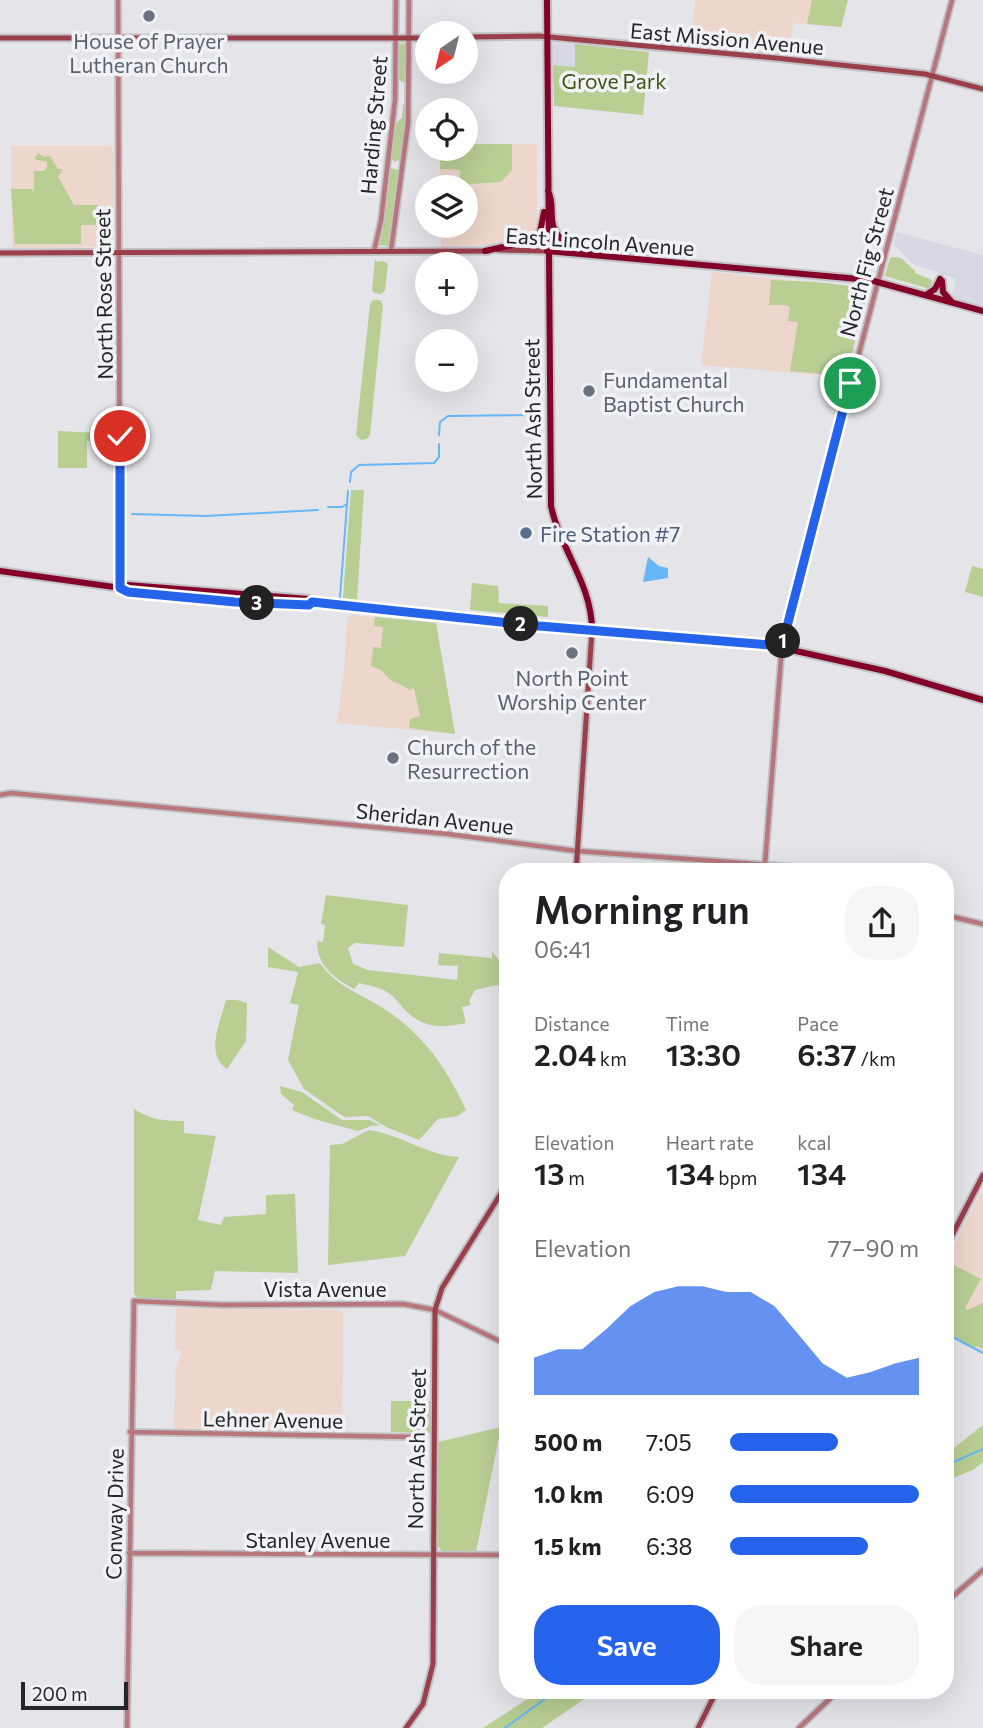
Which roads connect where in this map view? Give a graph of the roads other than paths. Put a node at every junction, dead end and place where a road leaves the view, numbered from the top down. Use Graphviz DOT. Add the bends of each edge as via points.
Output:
graph roads {
  1 [pos="118,0"];
  2 [pos="396,0"];
  3 [pos="409,0"];
  4 [pos="547,0"];
  5 [pos="952,0"];
  6 [pos="478,37"];
  7 [pos="547,37"];
  8 [pos="0,38"];
  9 [pos="117,38"];
  10 [pos="396,38"];
  11 [pos="409,38"];
  12 [pos="415,38"];
  13 [pos="932,75"];
  14 [pos="983,89"];
  15 [pos="547,193"];
  16 [pos="374,251"];
  17 [pos="391,251"];
  18 [pos="485,251"];
  19 [pos="548,251"];
  20 [pos="0,253"];
  21 [pos="118,253"];
  22 [pos="648,260"];
  23 [pos="877,282"];
  24 [pos="926,295"];
  25 [pos="952,302"];
  26 [pos="983,311"];
  27 [pos="0,571"];
  28 [pos="121,589"];
  29 [pos="592,630"];
  30 [pos="782,646"];
  31 [pos="983,700"];
  32 [pos="0,795"];
  33 [pos="577,851"];
  34 [pos="576,863"];
  35 [pos="751,863"];
  36 [pos="765,863"];
  37 [pos="954,917"];
  38 [pos="983,924"];
  39 [pos="983,1175"];
  40 [pos="499,1196"];
  41 [pos="954,1231"];
  42 [pos="134,1301"];
  43 [pos="435,1310"];
  44 [pos="499,1341"];
  45 [pos="130,1432"];
  46 [pos="415,1437"];
  47 [pos="129,1553"];
  48 [pos="433,1555"];
  49 [pos="499,1555"];
  50 [pos="983,1570"];
  51 [pos="954,1595"];
  52 [pos="712,1699"];
  53 [pos="830,1699"];
  54 [pos="127,1728"];
  55 [pos="406,1728"];
  56 [pos="698,1728"];
  57 [pos="799,1728"];
  1 -- 9 [label="street, North Rose Street"];
  2 -- 10 [label="street, Harding Street"];
  3 -- 11 [label="street, Harding Street"];
  4 -- 7 [label="main road, North Ash Street"];
  5 -- 13 [label="street, North Fig Street"];
  6 -- 7 [label="main road, East Mission Avenue"];
  7 -- 13 [label="main road, East Mission Avenue"];
  7 -- 15 [label="main road, North Ash Street"];
  8 -- 9 [label="main road"];
  9 -- 10 [label="main road"];
  9 -- 21 [label="street, North Rose Street"];
  10 -- 11 [label="main road"];
  10 -- 16 [label="street, Harding Street" via="395,100"];
  11 -- 12 [label="main road"];
  11 -- 17 [label="street, Harding Street" via="408,122"];
  13 -- 14 [label="main road, East Mission Avenue"];
  13 -- 23 [label="street, North Fig Street"];
  15 -- 18 [label="main road" via="537,237"];
  15 -- 19 [label="main road, North Ash Street"];
  15 -- 22 [label="main road" via="553,226 568,245"];
  16 -- 17 [label="main road, East Lincoln Avenue"];
  16 -- 21 [label="main road, East Lincoln Avenue"];
  17 -- 18 [label="main road, East Lincoln Avenue"];
  18 -- 19 [label="main road, East Lincoln Avenue"];
  19 -- 22 [label="main road, East Lincoln Avenue"];
  19 -- 29 [label="main road, North Ash Street" via="551,506 557,531 586,593"];
  20 -- 21 [label="main road, East Lincoln Avenue"];
  21 -- 28 [label="street, North Rose Street"];
  22 -- 23 [label="main road, East Lincoln Avenue"];
  23 -- 24 [label="main road, East Lincoln Avenue"];
  23 -- 30 [label="street, North Fig Street"];
  24 -- 25 [label="main road, East Lincoln Avenue"];
  24 -- 25 [label="main road" via="942,279 943,292"];
  25 -- 26 [label="main road, East Lincoln Avenue"];
  27 -- 28 [label="main road"];
  28 -- 29 [label="main road" via="238,602 312,602"];
  29 -- 30 [label="main road"];
  29 -- 33 [label="main road, North Ash Street"];
  30 -- 31 [label="main road"];
  30 -- 36 [label="street, North Fig Street"];
  32 -- 33 [label="street, Sheridan Avenue" via="448,834"];
  33 -- 34 [label="main road, North Ash Street"];
  33 -- 35 [label="street, Sheridan Avenue"];
  37 -- 38 [label="street"];
  39 -- 41 [label="main road"];
  40 -- 43 [label="main road, North Ash Street" via="442,1288"];
  42 -- 43 [label="street, Vista Avenue" via="404,1304"];
  42 -- 45 [label="street, Conway Drive"];
  43 -- 44 [label="street, Vista Avenue"];
  43 -- 48 [label="main road, North Ash Street"];
  45 -- 46 [label="street, Lehner Avenue"];
  45 -- 47 [label="street, Conway Drive"];
  47 -- 48 [label="street, Stanley Avenue"];
  47 -- 54 [label="street, Conway Drive"];
  48 -- 49 [label="street, Stanley Avenue"];
  48 -- 55 [label="main road, North Ash Street" via="433,1664 423,1704"];
  50 -- 51 [label="street"];
  52 -- 56 [label="main road"];
  53 -- 57 [label="street"];
}
